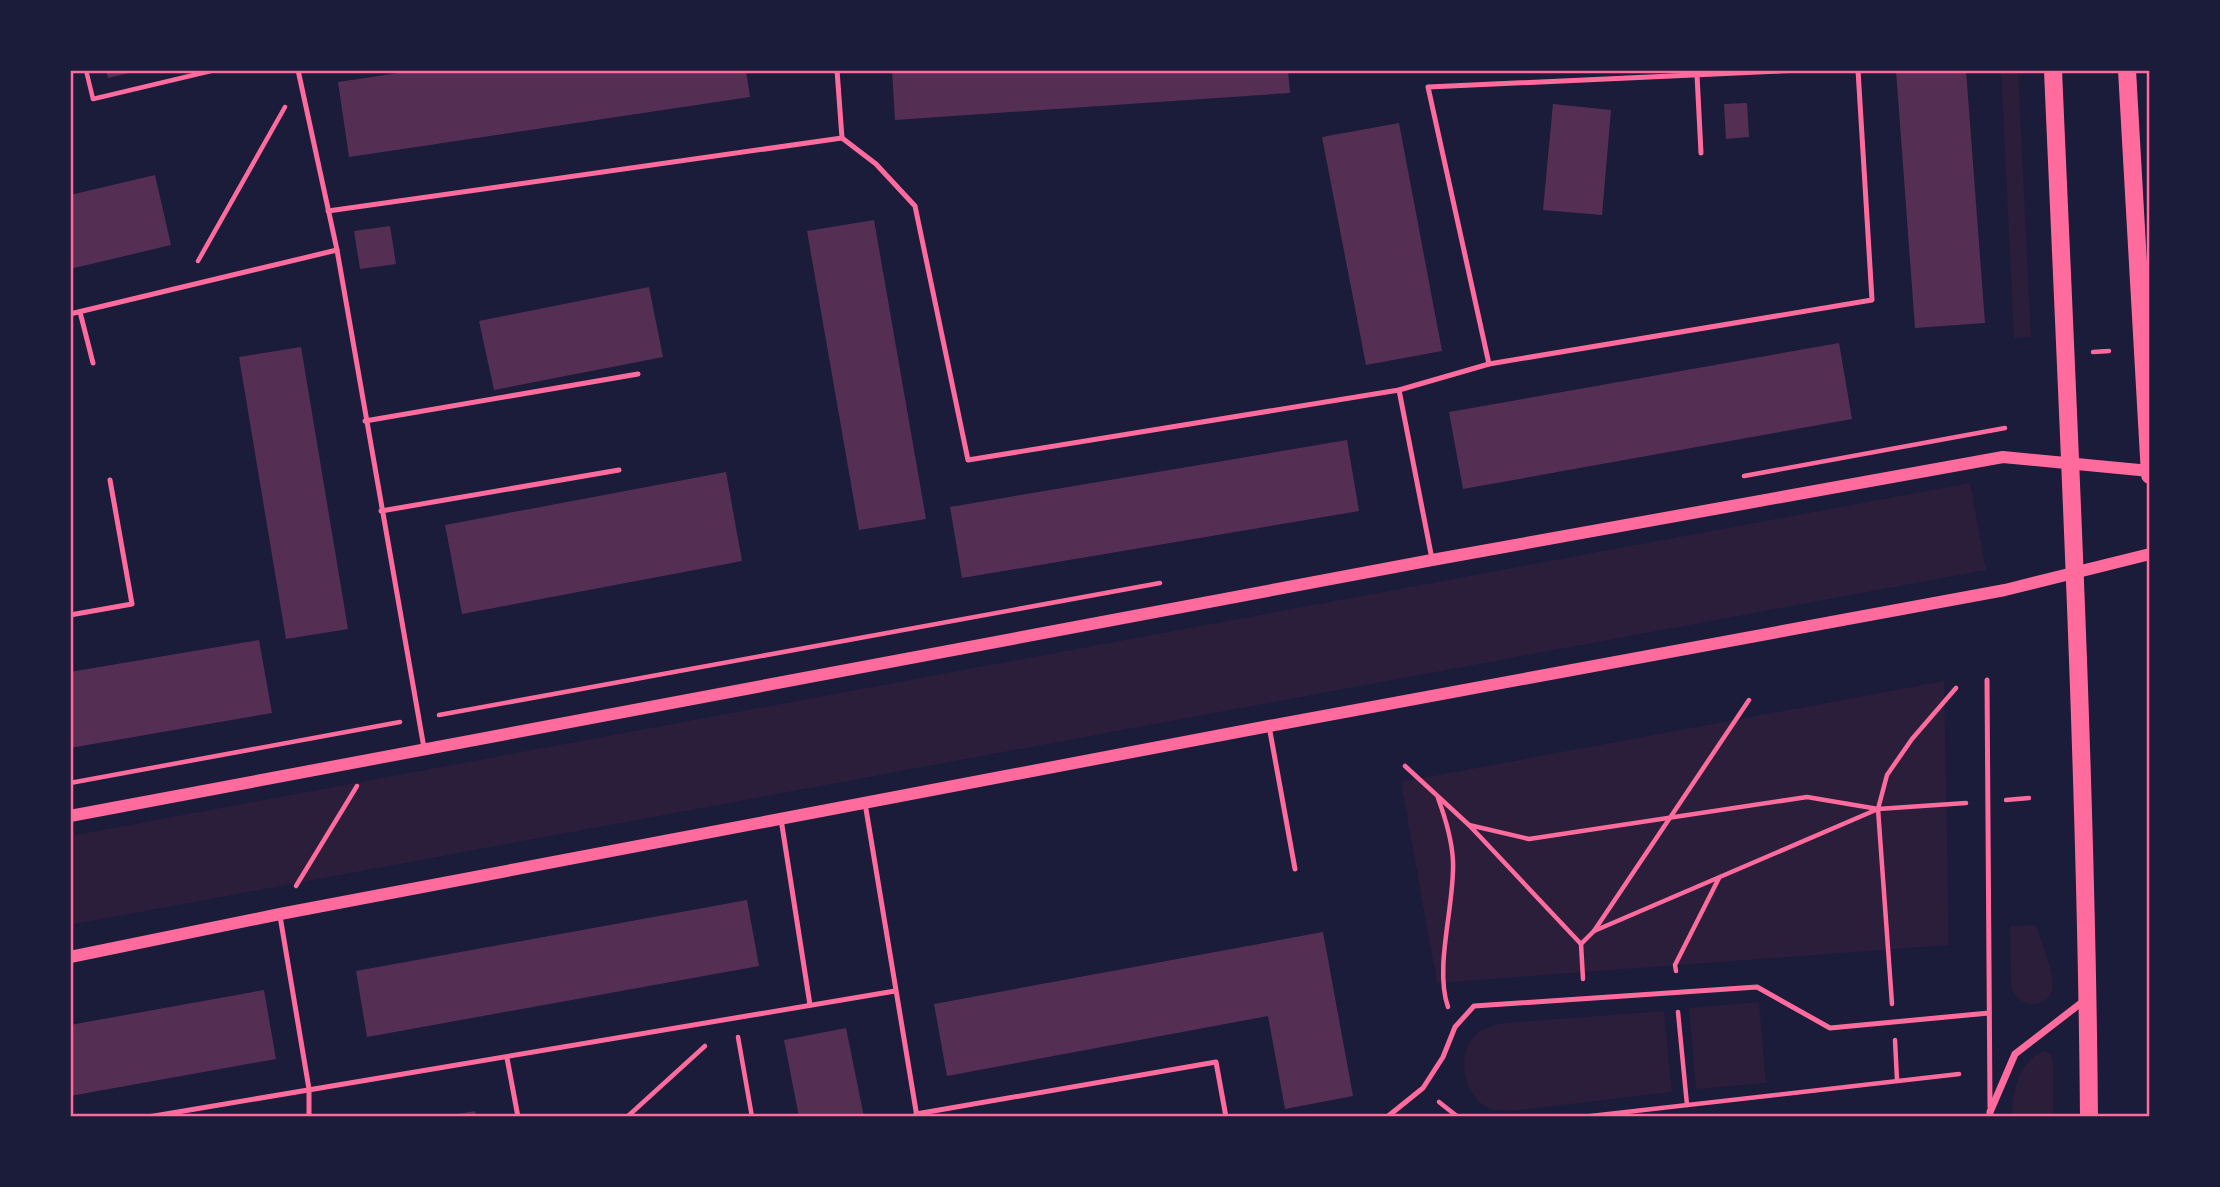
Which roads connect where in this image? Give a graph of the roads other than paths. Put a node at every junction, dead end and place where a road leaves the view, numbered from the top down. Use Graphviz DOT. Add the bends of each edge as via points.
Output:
graph roads {
  1 [pos="298,70"];
  2 [pos="837,70"];
  3 [pos="1802,70"];
  4 [pos="1858,70"];
  5 [pos="2053,70"];
  6 [pos="2127,70"];
  7 [pos="1698,75"];
  8 [pos="842,138"];
  9 [pos="1701,153"];
  10 [pos="328,211"];
  11 [pos="337,250"];
  12 [pos="80,312"];
  13 [pos="70,314"];
  14 [pos="93,363"];
  15 [pos="1489,364"];
  16 [pos="638,374"];
  17 [pos="1399,390"];
  18 [pos="365,421"];
  19 [pos="2069,464"];
  20 [pos="619,470"];
  21 [pos="2150,472"];
  22 [pos="110,480"];
  23 [pos="382,511"];
  24 [pos="2150,554"];
  25 [pos="1432,560"];
  26 [pos="2075,573"];
  27 [pos="70,615"];
  28 [pos="1987,680"];
  29 [pos="1269,726"];
  30 [pos="424,750"];
  31 [pos="864,803"];
  32 [pos="70,816"];
  33 [pos="780,819"];
  34 [pos="1295,869"];
  35 [pos="280,914"];
  36 [pos="70,957"];
  37 [pos="895,991"];
  38 [pos="2088,997"];
  39 [pos="810,1005"];
  40 [pos="1989,1013"];
  41 [pos="507,1058"];
  42 [pos="309,1089"];
  43 [pos="916,1115"];
  44 [pos="1990,1115"];
  45 [pos="148,1117"];
  46 [pos="309,1117"];
  47 [pos="518,1117"];
  48 [pos="1226,1117"];
  49 [pos="1387,1117"];
  50 [pos="2089,1117"];
  1 -- 10 [label="lane"];
  2 -- 8 [label="lane"];
  3 -- 7 [label="lane"];
  4 -- 15 [label="lane" via="1872,300"];
  5 -- 19 [label="main road"];
  6 -- 21 [label="main road"];
  7 -- 9 [label="lane"];
  7 -- 15 [label="lane" via="1428,88"];
  8 -- 10 [label="lane"];
  8 -- 17 [label="lane" via="876,164 915,206 968,460"];
  10 -- 11 [label="lane"];
  11 -- 12 [label="lane"];
  11 -- 18 [label="lane"];
  12 -- 13 [label="lane"];
  12 -- 14 [label="lane"];
  15 -- 17 [label="lane"];
  16 -- 18 [label="lane"];
  17 -- 25 [label="lane"];
  18 -- 23 [label="lane"];
  19 -- 21 [label="street"];
  19 -- 25 [label="street" via="2003,457"];
  19 -- 26 [label="main road"];
  20 -- 23 [label="lane"];
  22 -- 27 [label="lane" via="132,604"];
  23 -- 30 [label="lane"];
  24 -- 26 [label="street"];
  25 -- 30 [label="street"];
  26 -- 29 [label="street" via="2006,590"];
  26 -- 38 [label="main road"];
  28 -- 40 [label="lane"];
  29 -- 31 [label="street"];
  29 -- 34 [label="lane"];
  30 -- 32 [label="street"];
  31 -- 33 [label="street"];
  31 -- 37 [label="lane"];
  33 -- 35 [label="street"];
  33 -- 39 [label="lane"];
  35 -- 36 [label="street"];
  35 -- 42 [label="lane"];
  37 -- 39 [label="lane"];
  37 -- 43 [label="lane"];
  38 -- 44 [label="street" via="2015,1054"];
  38 -- 50 [label="main road"];
  39 -- 41 [label="lane"];
  40 -- 44 [label="lane"];
  40 -- 49 [label="lane" via="1830,1028 1756,987 1474,1006 1455,1027 1423,1088"];
  41 -- 42 [label="lane"];
  41 -- 47 [label="lane"];
  42 -- 45 [label="lane"];
  42 -- 46 [label="lane"];
  43 -- 48 [label="lane" via="1216,1062"];
}
